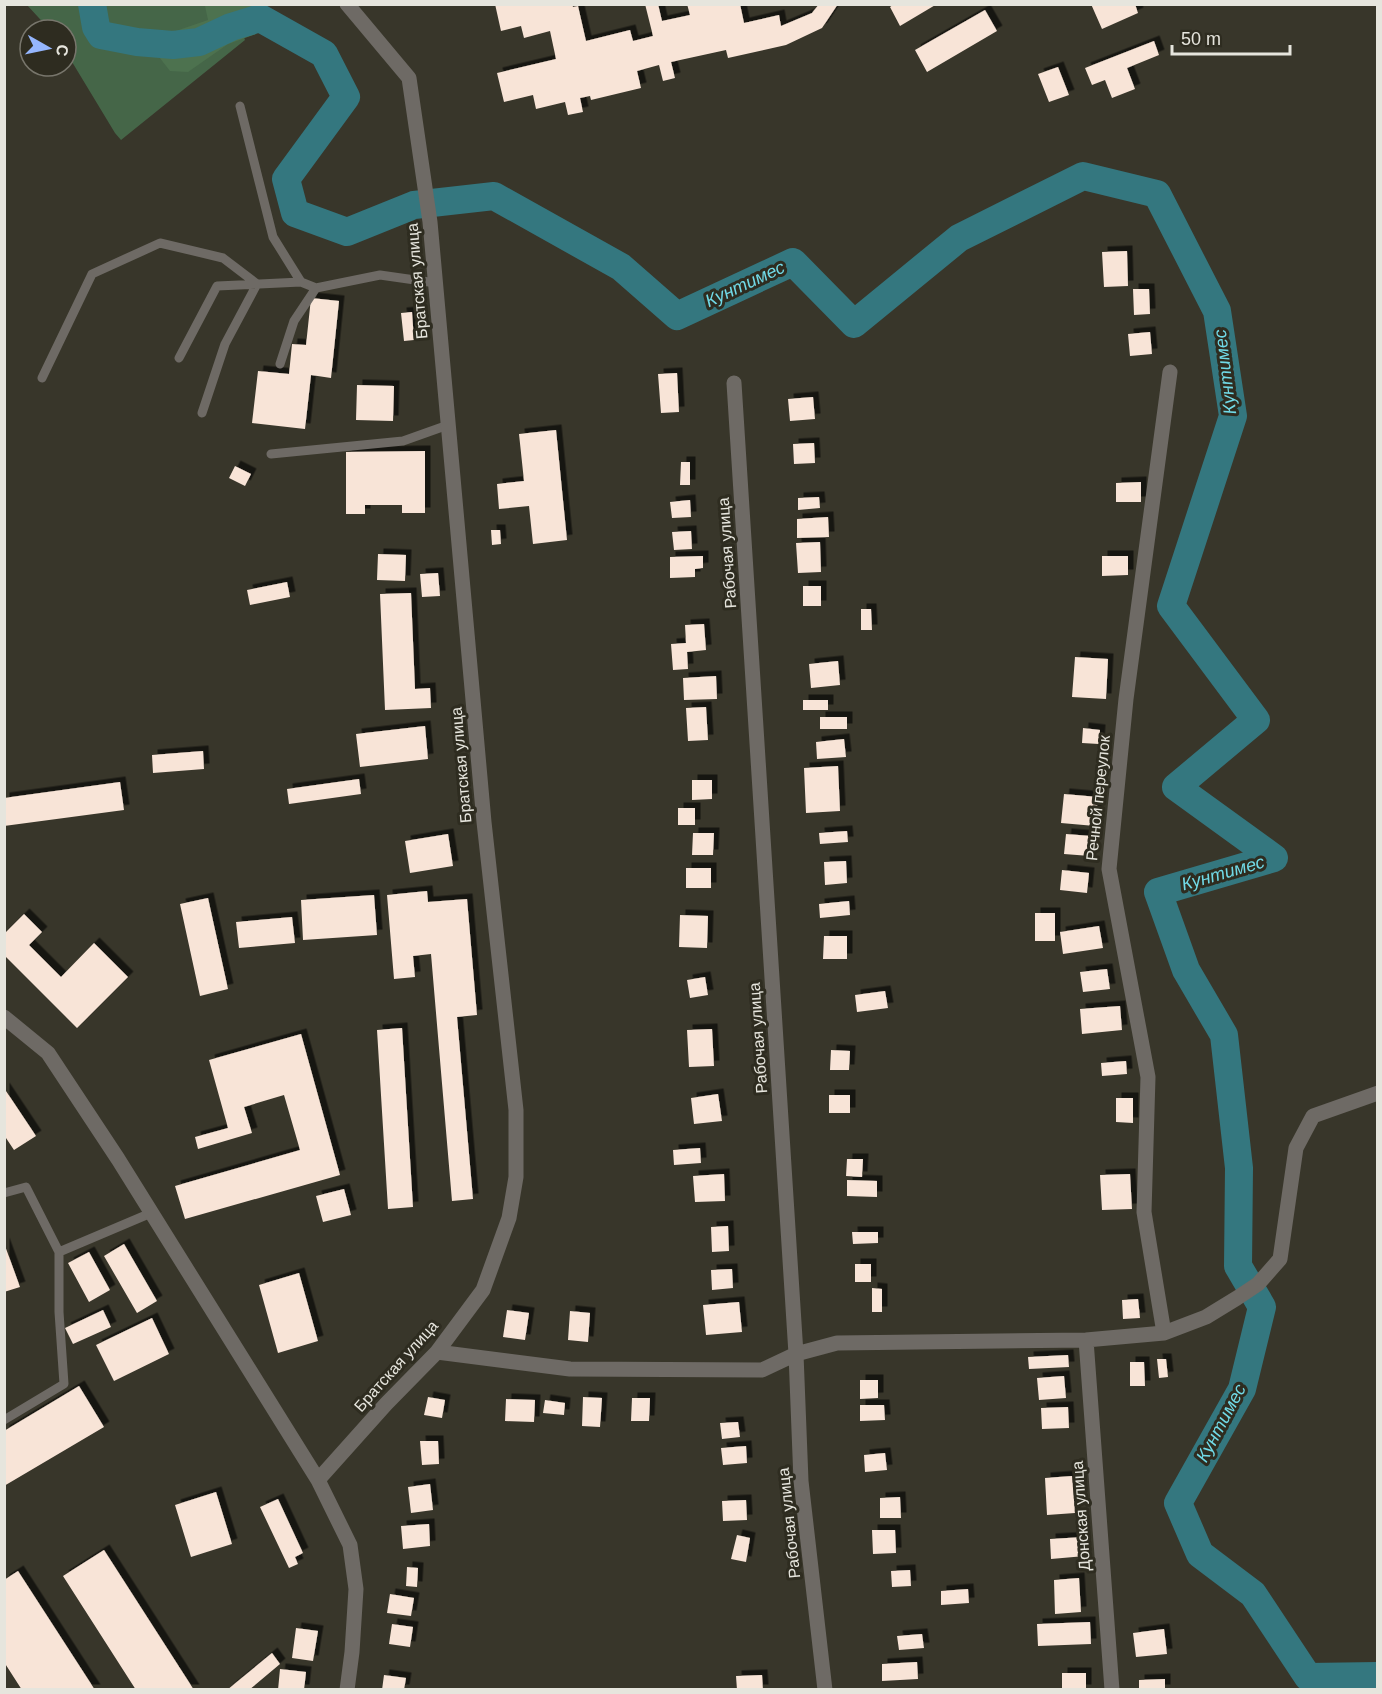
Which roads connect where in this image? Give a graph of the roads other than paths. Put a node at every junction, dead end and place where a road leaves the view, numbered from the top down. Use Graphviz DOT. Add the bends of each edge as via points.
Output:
graph roads {
  1 [pos="347,4"];
  2 [pos="240,106"];
  3 [pos="301,282"];
  4 [pos="436,283"];
  5 [pos="257,284"];
  6 [pos="316,288"];
  7 [pos="179,358"];
  8 [pos="280,364"];
  9 [pos="1170,372"];
  10 [pos="42,378"];
  11 [pos="734,382"];
  12 [pos="202,413"];
  13 [pos="448,424"];
  14 [pos="271,454"];
  15 [pos="4,1017"];
  16 [pos="1377,1093"];
  17 [pos="4,1193"];
  18 [pos="151,1213"];
  19 [pos="59,1252"];
  20 [pos="1164,1333"];
  21 [pos="1086,1340"];
  22 [pos="437,1352"];
  23 [pos="796,1354"];
  24 [pos="4,1420"];
  25 [pos="318,1480"];
  26 [pos="347,1689"];
  27 [pos="825,1689"];
  28 [pos="1112,1689"];
  1 -- 4 [label="street, Братская улица" via="409,78"];
  2 -- 3 [label="lane" via="273,237"];
  3 -- 5 [label="lane"];
  3 -- 6 [label="lane"];
  4 -- 6 [label="lane" via="380,275"];
  4 -- 13 [label="street, Братская улица"];
  5 -- 7 [label="lane" via="218,286"];
  5 -- 10 [label="lane" via="224,258 160,243 92,274"];
  5 -- 12 [label="lane" via="225,344"];
  6 -- 8 [label="lane" via="294,321"];
  9 -- 20 [label="street, Речной переулок" via="1126,699 1109,869 1148,1077 1144,1212"];
  11 -- 23 [label="street, Рабочая улица"];
  13 -- 14 [label="lane" via="403,441"];
  13 -- 22 [label="street, Братская улица" via="484,822 516,1110 516,1177 509,1218 483,1290"];
  15 -- 18 [label="street" via="48,1053"];
  16 -- 20 [label="street" via="1313,1116 1296,1148 1280,1259 1258,1284 1206,1317"];
  17 -- 19 [label="lane" via="26,1187"];
  18 -- 19 [label="lane"];
  18 -- 25 [label="street"];
  19 -- 24 [label="lane" via="64,1384"];
  20 -- 21 [label="street"];
  21 -- 23 [label="street" via="837,1343"];
  21 -- 28 [label="street, Донская улица"];
  22 -- 23 [label="street" via="570,1369 762,1370"];
  22 -- 25 [label="street, Братская улица"];
  23 -- 27 [label="street, Рабочая улица" via="801,1481"];
  25 -- 26 [label="street" via="350,1545 356,1589"];
}
